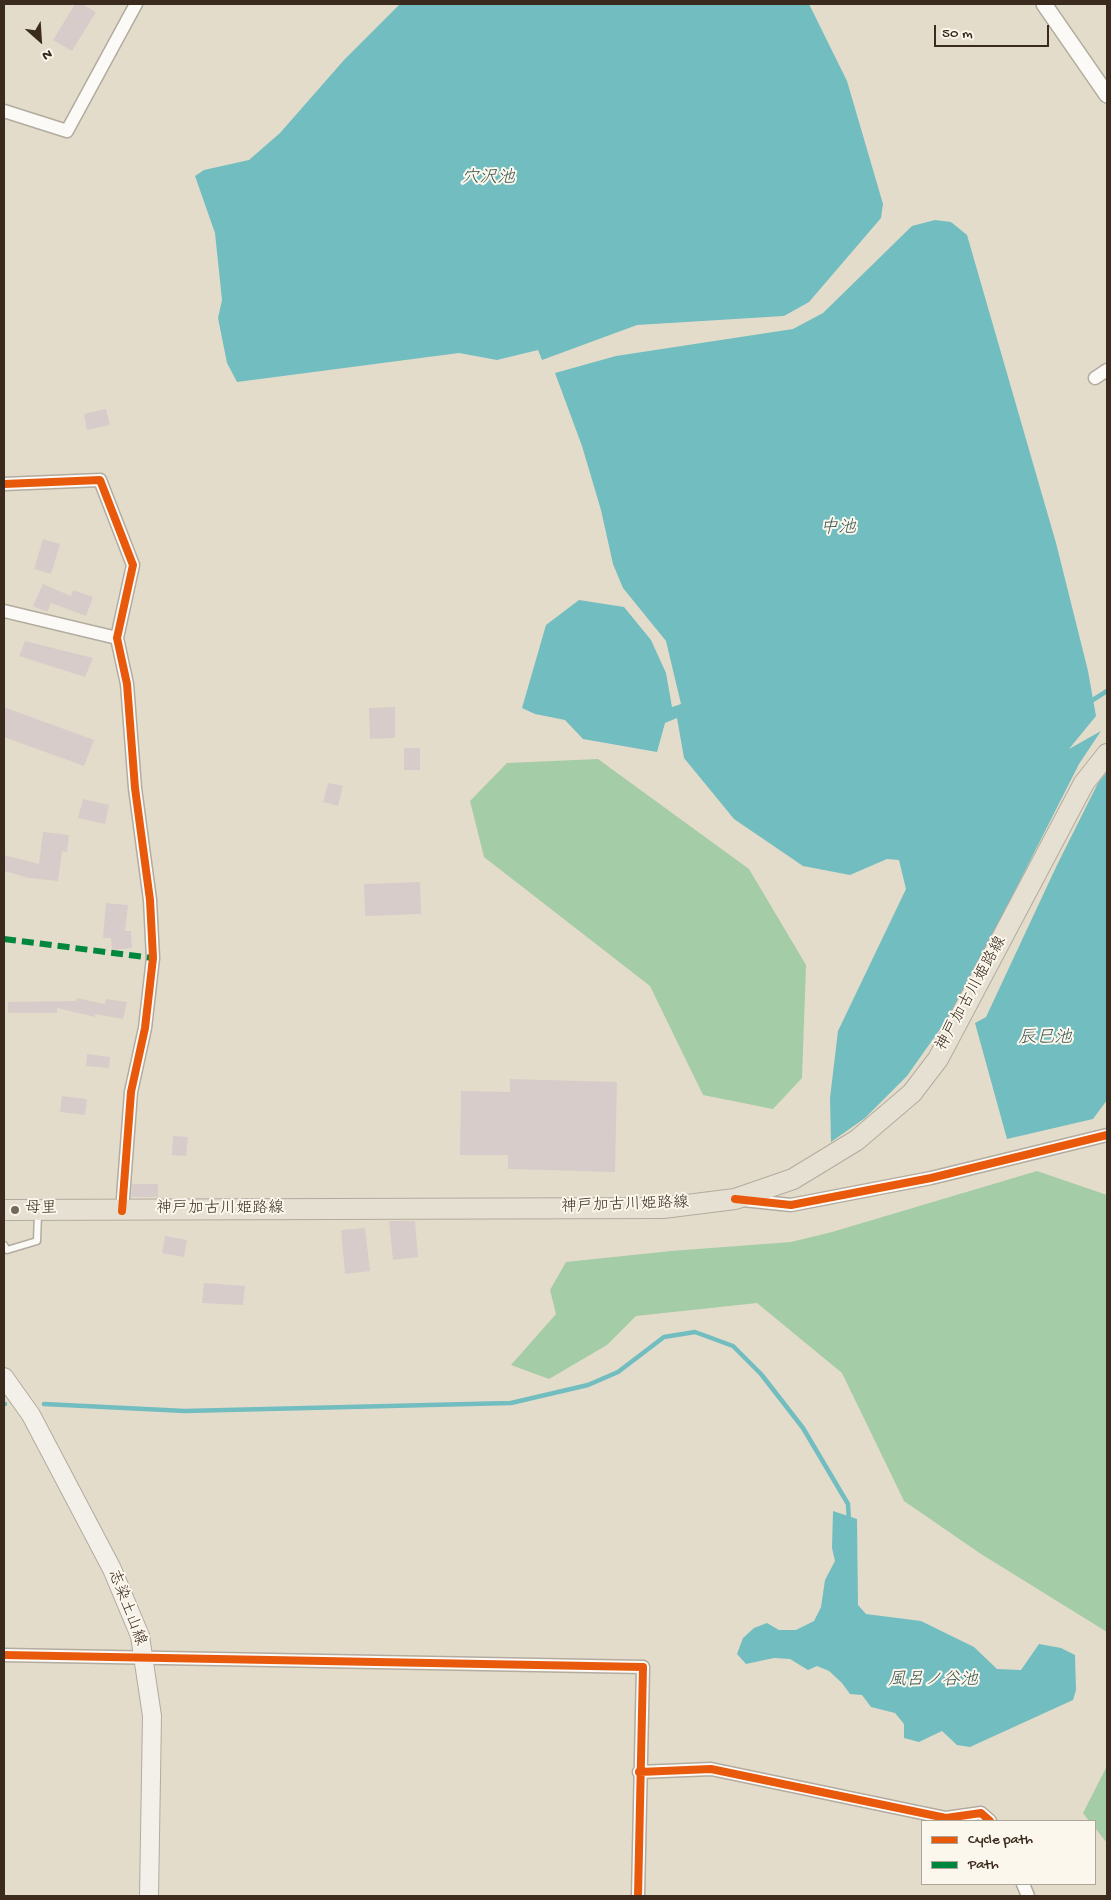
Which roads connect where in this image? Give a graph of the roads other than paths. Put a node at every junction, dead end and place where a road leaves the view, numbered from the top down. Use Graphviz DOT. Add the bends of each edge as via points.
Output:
graph roads {
  1 [pos="136,4"];
  2 [pos="1044,4"];
  3 [pos="1107,95"];
  4 [pos="4,112"];
  5 [pos="1107,370"];
  6 [pos="1095,378"];
  7 [pos="4,484"];
  8 [pos="4,611"];
  9 [pos="117,638"];
  10 [pos="1107,754"];
  11 [pos="1107,1135"];
  12 [pos="735,1199"];
  13 [pos="4,1210"];
  14 [pos="38,1210"];
  15 [pos="122,1211"];
  16 [pos="4,1244"];
  17 [pos="4,1377"];
  18 [pos="4,1655"];
  19 [pos="144,1658"];
  20 [pos="640,1772"];
  21 [pos="989,1820"];
  22 [pos="149,1896"];
  23 [pos="638,1896"];
  1 -- 4 [label="street" via="67,131"];
  2 -- 3 [label="street"];
  5 -- 6 [label="street"];
  7 -- 9 [label="street" via="100,480 133,565"];
  8 -- 9 [label="street"];
  9 -- 15 [label="street" via="127,684 153,958 145,1028 131,1092"];
  10 -- 12 [label="main road, 神戸加古川姫路線" via="1084,783 938,1058 912,1093 857,1140 801,1174"];
  11 -- 12 [label="street" via="931,1178 791,1206"];
  12 -- 15 [label="main road, 神戸加古川姫路線" via="663,1208"];
  13 -- 14 [label="main road, 神戸加古川姫路線"];
  14 -- 15 [label="main road, 神戸加古川姫路線"];
  14 -- 16 [label="lane" via="37,1241 6,1250"];
  17 -- 19 [label="main road, 志染土山線" via="31,1415 112,1569 140,1636"];
  18 -- 19 [label="street"];
  19 -- 20 [label="street" via="643,1667"];
  19 -- 22 [label="main road, 志染土山線" via="152,1716"];
  20 -- 21 [label="street" via="711,1769 946,1818 981,1813"];
  20 -- 23 [label="street"];
}
